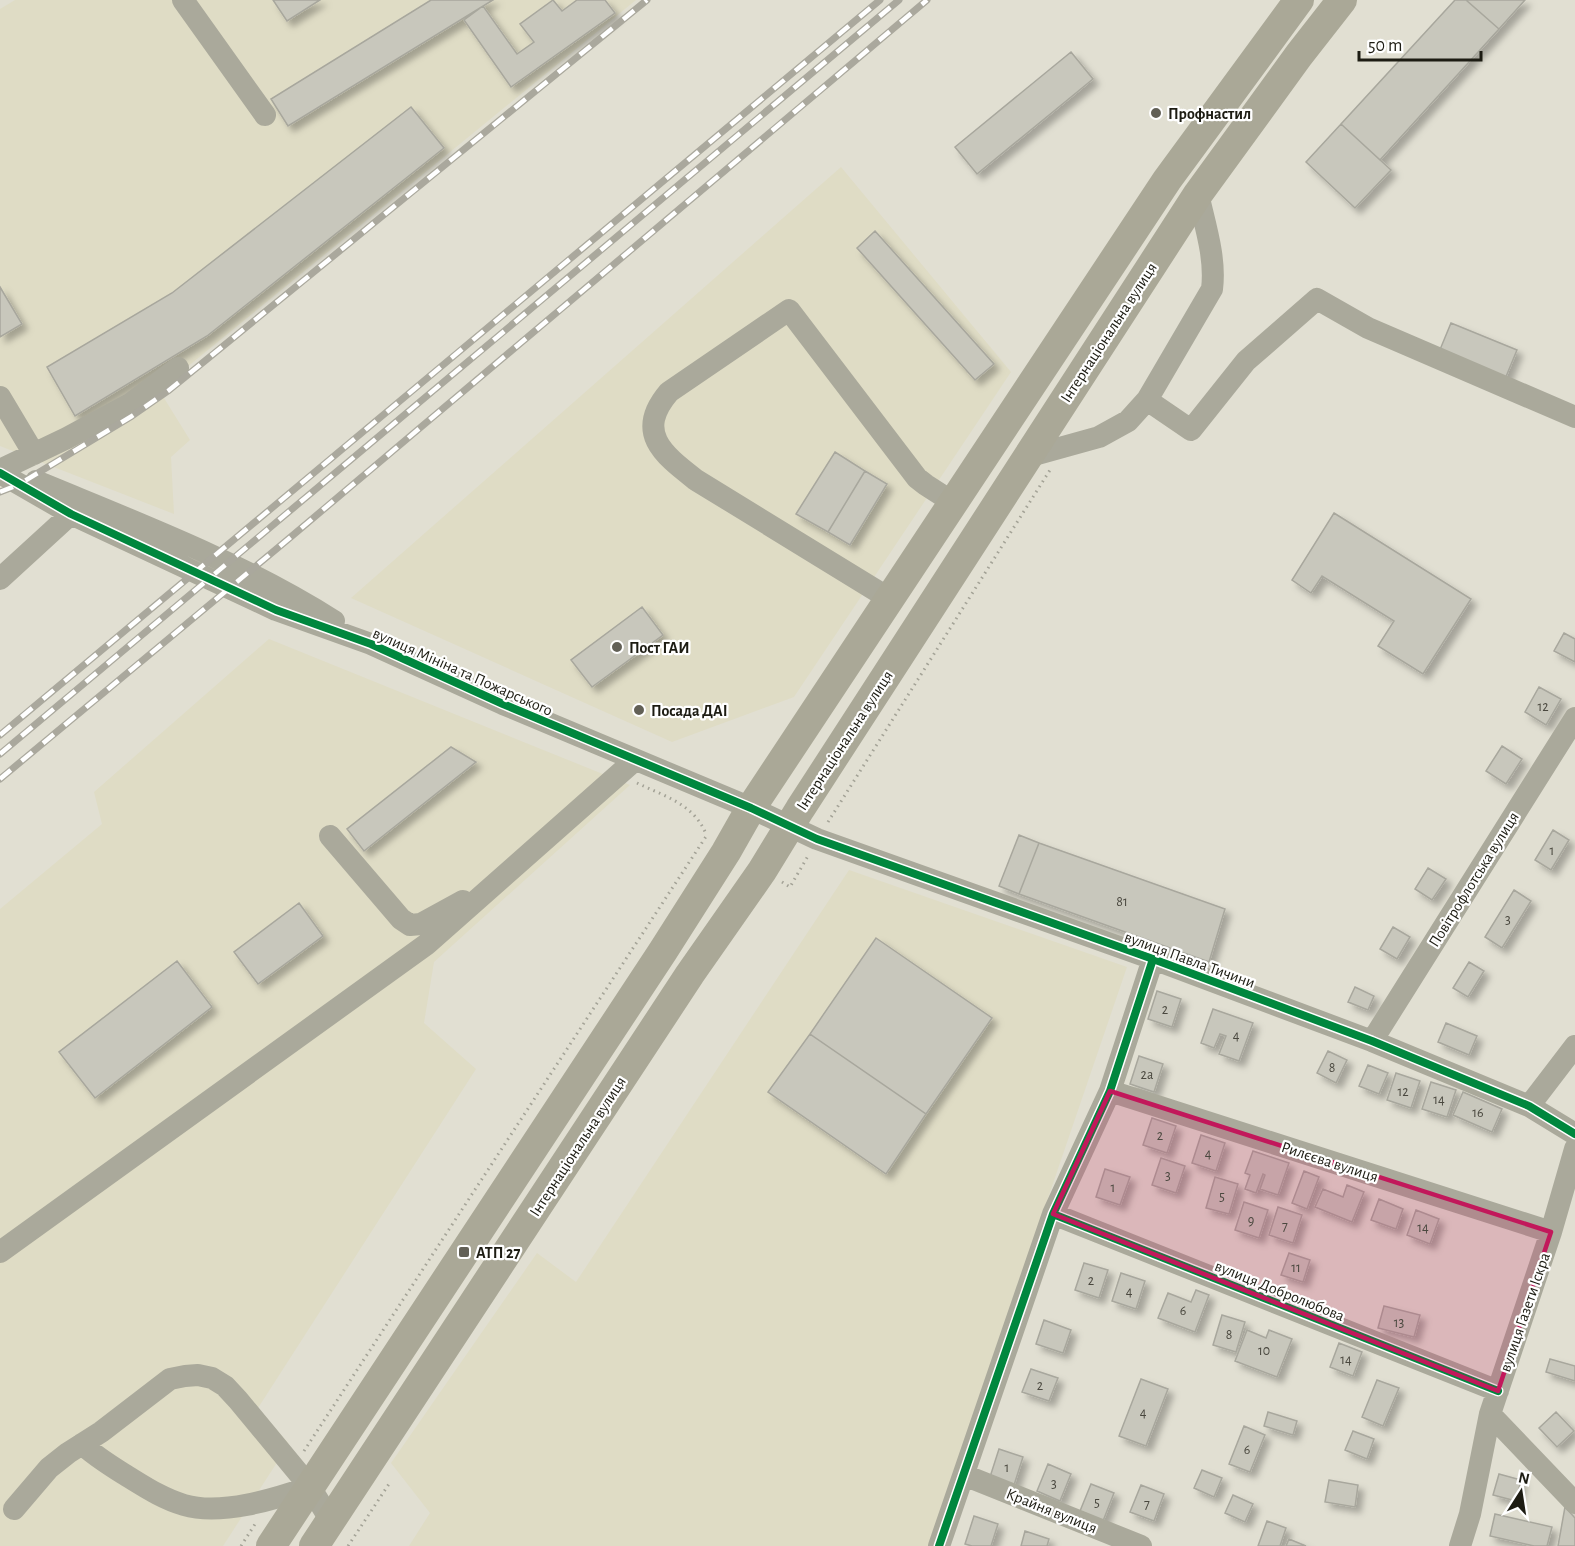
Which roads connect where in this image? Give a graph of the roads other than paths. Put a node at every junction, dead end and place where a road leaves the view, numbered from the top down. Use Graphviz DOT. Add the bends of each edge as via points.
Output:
graph roads {
  1 [pos="183,0"];
  2 [pos="1299,0"];
  3 [pos="1342,0"];
  4 [pos="265,115"];
  5 [pos="1198,194"];
  6 [pos="178,368"];
  7 [pos="0,397"];
  8 [pos="1147,400"];
  9 [pos="1575,417"];
  10 [pos="34,454"];
  11 [pos="1027,457"];
  12 [pos="0,472"];
  13 [pos="954,503"];
  14 [pos="71,514"];
  15 [pos="0,579"];
  16 [pos="890,600"];
  17 [pos="371,644"];
  18 [pos="1575,718"];
  19 [pos="627,768"];
  20 [pos="751,808"];
  21 [pos="789,826"];
  22 [pos="330,836"];
  23 [pos="500,882"];
  24 [pos="1153,959"];
  25 [pos="1372,1041"];
  26 [pos="1575,1046"];
  27 [pos="1110,1091"];
  28 [pos="1529,1106"];
  29 [pos="1575,1134"];
  30 [pos="1575,1149"];
  31 [pos="1053,1214"];
  32 [pos="1551,1232"];
  33 [pos="0,1252"];
  34 [pos="1498,1391"];
  35 [pos="1490,1414"];
  36 [pos="81,1444"];
  37 [pos="964,1475"];
  38 [pos="302,1477"];
  39 [pos="1575,1503"];
  40 [pos="14,1509"];
  41 [pos="331,1521"];
  42 [pos="271,1546"];
  43 [pos="314,1546"];
  44 [pos="939,1546"];
  45 [pos="1141,1546"];
  46 [pos="1460,1546"];
  1 -- 4 [label="street"];
  2 -- 13 [label="main road, Інтернаціональна вулиця" via="1167,180"];
  3 -- 5 [label="main road, Інтернаціональна вулиця"];
  5 -- 8 [label="street" via="1214,275 1212,289"];
  5 -- 11 [label="main road, Інтернаціональна вулиця"];
  6 -- 10 [label="street" via="131,410"];
  7 -- 10 [label="street"];
  8 -- 9 [label="street" via="1191,430 1246,361 1317,299 1368,328"];
  8 -- 11 [label="street" via="1128,421 1099,437"];
  10 -- 12 [label="street"];
  11 -- 21 [label="main road, Інтернаціональна вулиця"];
  12 -- 14 [label="street, вулиця Мініна та Пожарського"];
  12 -- 17 [label="street, вулиця Мініна та Пожарського" via="30,478 174,538 290,593"];
  13 -- 16 [label="main road, Інтернаціональна вулиця"];
  13 -- 16 [label="street" via="917,478 789,310 661,401 653,424 666,457 696,480"];
  14 -- 15 [label="street"];
  14 -- 17 [label="street, вулиця Мініна та Пожарського" via="276,610"];
  16 -- 20 [label="main road, Інтернаціональна вулиця"];
  17 -- 19 [label="street, вулиця Мініна та Пожарського" via="503,704"];
  18 -- 25 [label="street, Повітрофлотська вулиця"];
  19 -- 20 [label="street, вулиця Мініна та Пожарського"];
  19 -- 23 [label="street"];
  20 -- 21 [label="street, вулиця Мініна та Пожарського"];
  20 -- 38 [label="main road, Інтернаціональна вулиця" via="717,843"];
  21 -- 24 [label="street, вулиця Павла Тичини" via="817,840"];
  21 -- 41 [label="main road, Інтернаціональна вулиця"];
  22 -- 23 [label="street" via="410,925 421,924"];
  23 -- 33 [label="street" via="427,944"];
  24 -- 25 [label="street, вулиця Павла Тичини"];
  24 -- 27 [label="street"];
  25 -- 28 [label="street, вулиця Павла Тичини"];
  26 -- 28 [label="street"];
  27 -- 31 [label="street"];
  27 -- 32 [label="street, Рилєєва вулиця"];
  28 -- 29 [label="street, вулиця Павла Тичини"];
  30 -- 32 [label="street, вулиця Газети Іскра"];
  31 -- 34 [label="street, вулиця Добролюбова"];
  31 -- 37 [label="street"];
  32 -- 34 [label="street, вулиця Газети Іскра"];
  34 -- 35 [label="street, вулиця Газети Іскра"];
  35 -- 39 [label="street"];
  35 -- 46 [label="street, вулиця Газети Іскра"];
  36 -- 38 [label="street" via="150,1490 204,1509 271,1501"];
  36 -- 38 [label="street" via="170,1379 198,1375 225,1386"];
  36 -- 40 [label="street" via="49,1467"];
  37 -- 44 [label="street"];
  37 -- 45 [label="street, Крайня вулиця"];
  38 -- 41 [label="street"];
  38 -- 42 [label="main road, Інтернаціональна вулиця"];
  41 -- 43 [label="main road, Інтернаціональна вулиця"];
}
